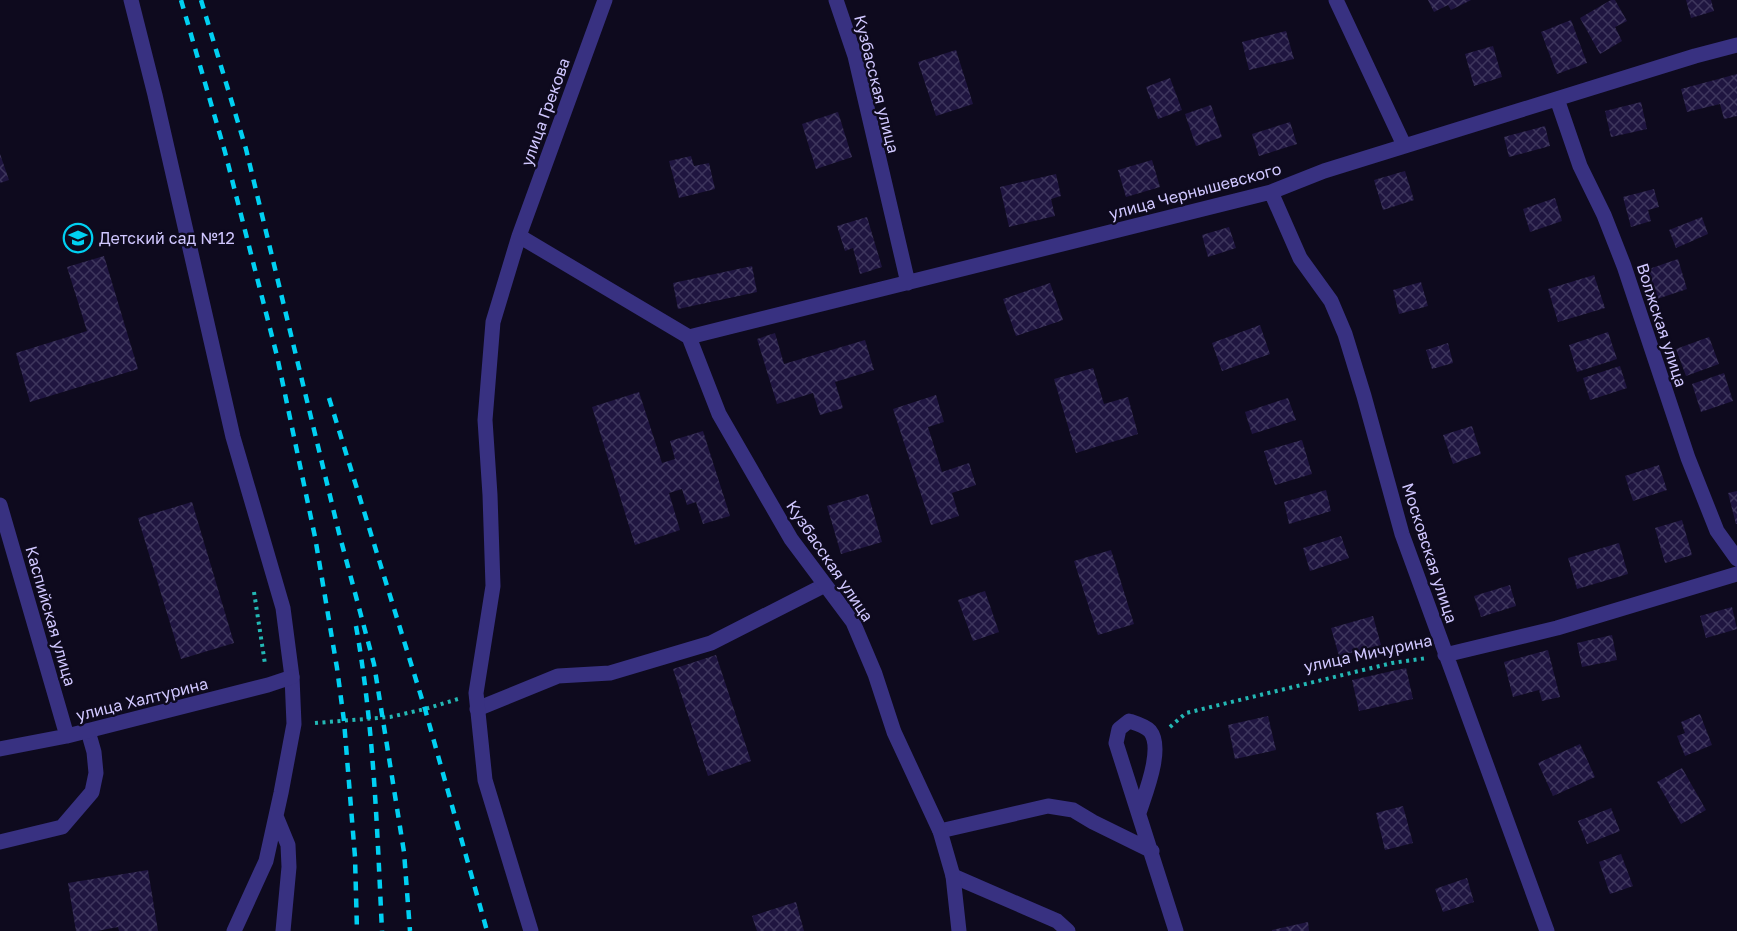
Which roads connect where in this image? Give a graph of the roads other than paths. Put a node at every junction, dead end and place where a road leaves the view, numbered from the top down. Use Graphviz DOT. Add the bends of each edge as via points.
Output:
graph roads {
  1 [pos="130,0"];
  2 [pos="605,0"];
  3 [pos="836,0"];
  4 [pos="1336,0"];
  5 [pos="1737,45"];
  6 [pos="1557,99"];
  7 [pos="1404,145"];
  8 [pos="1271,192"];
  9 [pos="519,236"];
  10 [pos="908,283"];
  11 [pos="689,337"];
  12 [pos="0,505"];
  13 [pos="1737,560"];
  14 [pos="1737,574"];
  15 [pos="825,585"];
  16 [pos="1445,655"];
  17 [pos="292,677"];
  18 [pos="477,709"];
  19 [pos="88,731"];
  20 [pos="67,736"];
  21 [pos="0,749"];
  22 [pos="1139,813"];
  23 [pos="276,816"];
  24 [pos="940,831"];
  25 [pos="0,842"];
  26 [pos="1152,850"];
  27 [pos="953,876"];
  28 [pos="234,931"];
  29 [pos="283,931"];
  30 [pos="531,931"];
  31 [pos="959,931"];
  32 [pos="1068,931"];
  33 [pos="1176,931"];
  34 [pos="1547,931"];
  1 -- 17 [label="street" via="233,437 283,608"];
  2 -- 9 [label="street, улица Грекова"];
  3 -- 10 [label="street, Кузбасская улица" via="855,56"];
  4 -- 7 [label="street"];
  5 -- 6 [label="street, улица Чернышевского"];
  6 -- 7 [label="street, улица Чернышевского"];
  6 -- 13 [label="street, Волжская улица" via="1580,166 1624,266 1688,458 1717,531"];
  7 -- 8 [label="street, улица Чернышевского"];
  8 -- 10 [label="street, улица Чернышевского"];
  8 -- 16 [label="street, Московская улица" via="1300,258 1331,301 1345,334 1402,534"];
  9 -- 11 [label="street"];
  9 -- 18 [label="street, улица Грекова" via="493,322 485,420 493,586 476,693"];
  10 -- 11 [label="street, улица Чернышевского"];
  11 -- 15 [label="street, Кузбасская улица" via="719,414 790,539"];
  12 -- 20 [label="street, Каспийская улица"];
  14 -- 16 [label="street, улица Мичурина" via="1557,628"];
  15 -- 18 [label="street" via="711,643 610,673 558,676"];
  15 -- 24 [label="street, Кузбасская улица" via="853,622 894,732"];
  16 -- 34 [label="street, Московская улица"];
  17 -- 19 [label="street, улица Халтурина"];
  17 -- 23 [label="street" via="294,724"];
  18 -- 30 [label="street, улица Грекова" via="485,780"];
  19 -- 20 [label="street, улица Халтурина"];
  19 -- 25 [label="street" via="96,772 92,792 62,827"];
  20 -- 21 [label="street, улица Халтурина"];
  22 -- 22 [label="street" via="1155,743 1149,731 1129,721 1119,729 1116,743"];
  22 -- 26 [label="street"];
  23 -- 28 [label="street" via="266,861"];
  23 -- 29 [label="street" via="288,845 290,867"];
  24 -- 26 [label="street" via="1048,806 1072,810"];
  24 -- 27 [label="street, Кузбасская улица"];
  26 -- 33 [label="street"];
  27 -- 31 [label="street, Кузбасская улица"];
  27 -- 32 [label="street" via="1057,921"];
}
